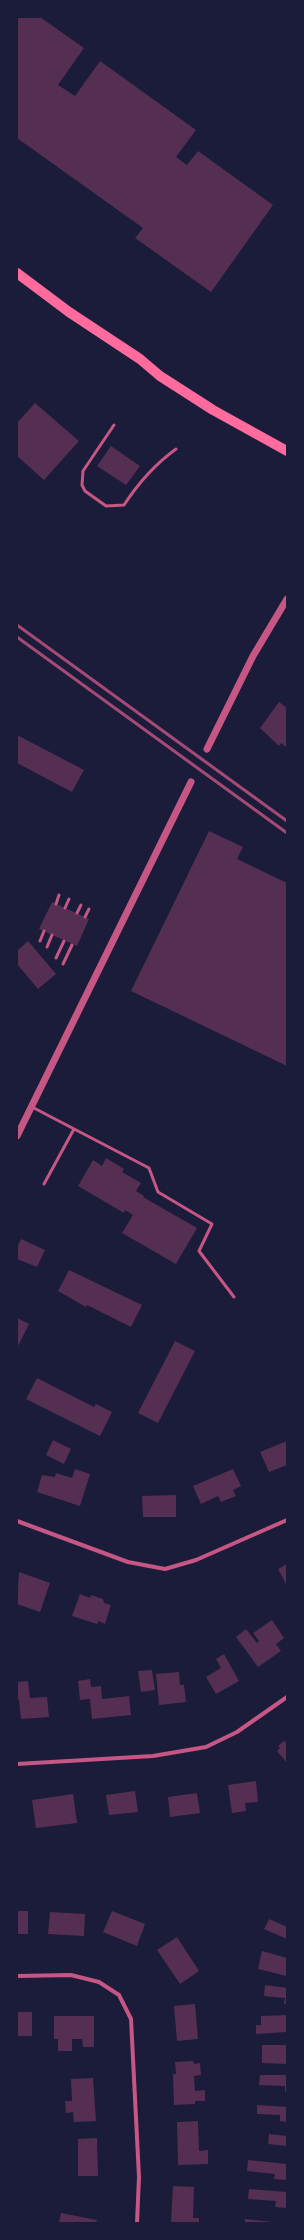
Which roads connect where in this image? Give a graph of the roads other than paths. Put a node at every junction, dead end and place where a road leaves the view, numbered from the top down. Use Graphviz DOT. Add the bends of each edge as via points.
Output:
graph roads {
  1 [pos="17,273"];
  2 [pos="114,425"];
  3 [pos="176,449"];
  4 [pos="287,451"];
  5 [pos="286,601"];
  6 [pos="207,749"];
  7 [pos="191,782"];
  8 [pos="59,895"];
  9 [pos="69,899"];
  10 [pos="56,904"];
  11 [pos="81,905"];
  12 [pos="65,908"];
  13 [pos="89,909"];
  14 [pos="77,913"];
  15 [pos="85,917"];
  16 [pos="44,931"];
  17 [pos="52,936"];
  18 [pos="40,941"];
  19 [pos="64,941"];
  20 [pos="72,945"];
  21 [pos="47,947"];
  22 [pos="56,958"];
  23 [pos="63,964"];
  24 [pos="32,1107"];
  25 [pos="74,1129"];
  26 [pos="17,1136"];
  27 [pos="44,1184"];
  28 [pos="234,1297"];
  29 [pos="287,1520"];
  30 [pos="17,1521"];
  31 [pos="287,1697"];
  32 [pos="17,1764"];
  33 [pos="17,1976"];
  34 [pos="137,2223"];
  1 -- 4 [label="main road" via="69,312 140,359 160,376 213,410"];
  2 -- 3 [label="lane" via="83,471 82,478 84,492 106,506 124,505 143,478"];
  5 -- 6 [label="street" via="253,656"];
  7 -- 24 [label="street"];
  8 -- 10 [label="lane"];
  9 -- 12 [label="lane"];
  11 -- 14 [label="lane"];
  13 -- 15 [label="lane"];
  16 -- 18 [label="lane"];
  17 -- 21 [label="lane"];
  19 -- 22 [label="lane"];
  20 -- 23 [label="lane"];
  24 -- 25 [label="lane"];
  24 -- 26 [label="street"];
  25 -- 27 [label="lane"];
  25 -- 28 [label="lane" via="149,1168 158,1192 212,1224 199,1250"];
  29 -- 30 [label="street" via="196,1560 165,1569 128,1562"];
  31 -- 32 [label="street" via="237,1732 206,1747 153,1756"];
  33 -- 34 [label="street" via="71,1975 99,1982 119,1995 131,2020 139,2177"];
}
